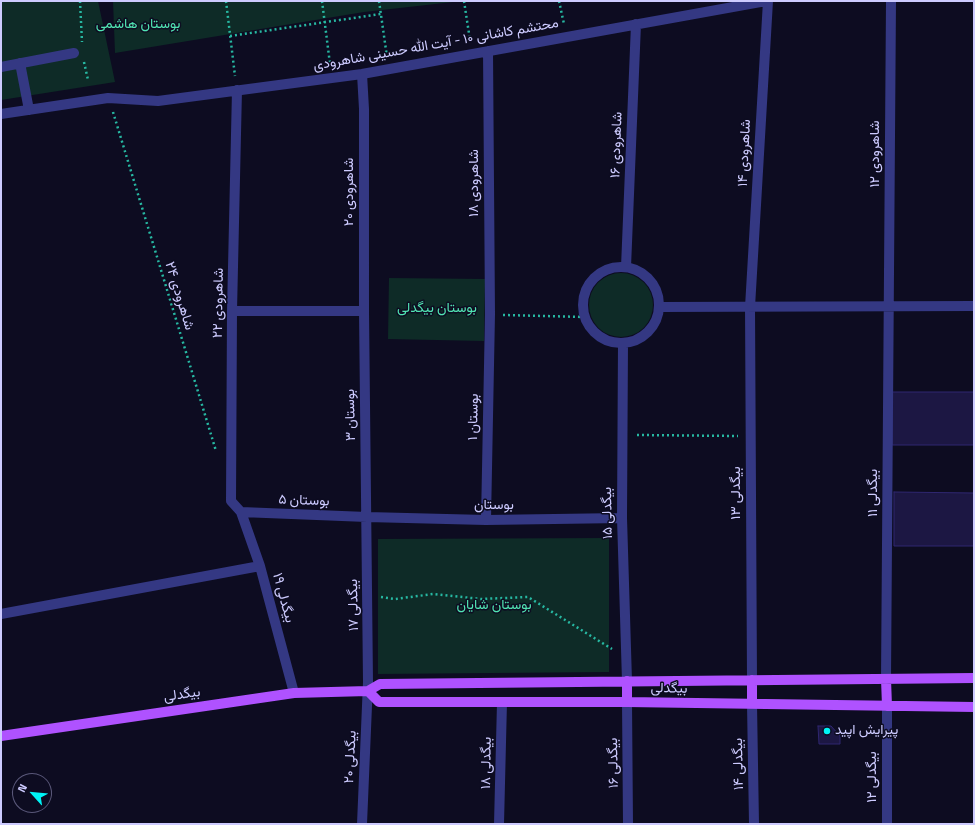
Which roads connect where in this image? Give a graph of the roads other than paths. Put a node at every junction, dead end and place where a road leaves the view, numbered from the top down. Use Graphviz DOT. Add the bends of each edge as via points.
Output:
graph roads {
  1 [pos="767,1"];
  2 [pos="891,1"];
  3 [pos="636,24"];
  4 [pos="488,51"];
  5 [pos="74,54"];
  6 [pos="20,63"];
  7 [pos="1,66"];
  8 [pos="362,74"];
  9 [pos="237,90"];
  10 [pos="29,110"];
  11 [pos="1,114"];
  12 [pos="626,267"];
  13 [pos="889,306"];
  14 [pos="974,306"];
  15 [pos="659,307"];
  16 [pos="750,307"];
  17 [pos="364,311"];
  18 [pos="232,312"];
  19 [pos="490,314"];
  20 [pos="623,343"];
  21 [pos="241,512"];
  22 [pos="367,518"];
  23 [pos="622,518"];
  24 [pos="486,520"];
  25 [pos="260,566"];
  26 [pos="1,614"];
  27 [pos="974,678"];
  28 [pos="886,679"];
  29 [pos="752,680"];
  30 [pos="627,681"];
  31 [pos="368,692"];
  32 [pos="294,693"];
  33 [pos="502,702"];
  34 [pos="627,702"];
  35 [pos="752,704"];
  36 [pos="887,706"];
  37 [pos="974,707"];
  38 [pos="1,736"];
  39 [pos="362,824"];
  40 [pos="499,824"];
  41 [pos="628,824"];
  42 [pos="754,824"];
  43 [pos="887,824"];
  1 -- 3 [label="street, محتشم کاشانی ۱۰ - آیت الله حسینی شاهرودی"];
  1 -- 16 [label="street, شاهرودی ۱۴"];
  2 -- 13 [label="street, شاهرودی ۱۲"];
  3 -- 4 [label="street, محتشم کاشانی ۱۰ - آیت الله حسینی شاهرودی"];
  3 -- 12 [label="street, شاهرودی ۱۶"];
  4 -- 8 [label="street, محتشم کاشانی ۱۰ - آیت الله حسینی شاهرودی"];
  4 -- 19 [label="street, شاهرودی ۱۸"];
  5 -- 6 [label="street"];
  6 -- 7 [label="street"];
  6 -- 10 [label="street"];
  8 -- 9 [label="street, محتشم کاشانی ۱۰ - آیت الله حسینی شاهرودی"];
  8 -- 17 [label="street, شاهرودی ۲۰"];
  9 -- 10 [label="street, محتشم کاشانی ۱۰ - آیت الله حسینی شاهرودی" via="158,101 108,98"];
  9 -- 18 [label="street, شاهرودی ۲۲"];
  10 -- 11 [label="street, محتشم کاشانی ۱۰ - آیت الله حسینی شاهرودی"];
  12 -- 15 [label="street" via="638,270 648,278 656,288 660,300"];
  12 -- 20 [label="street" via="613,267 601,272 592,280 583,304 590,328 599,337 610,342"];
  13 -- 14 [label="street"];
  13 -- 16 [label="street"];
  13 -- 28 [label="street, بیگدلی ۱۱"];
  15 -- 16 [label="street"];
  15 -- 20 [label="street" via="654,325 646,334 635,341"];
  16 -- 29 [label="street, بیگدلی ۱۳"];
  17 -- 18 [label="street"];
  17 -- 22 [label="street, بوستان ۳"];
  18 -- 21 [label="street, شاهرودی ۲۲" via="231,501"];
  19 -- 24 [label="street, بوستان ۱"];
  20 -- 23 [label="street, بیگدلی ۱۵"];
  21 -- 22 [label="street, بوستان ۵"];
  21 -- 25 [label="street, بیگدلی ۱۹"];
  22 -- 24 [label="street, بوستان"];
  22 -- 31 [label="street, بیگدلی ۱۷"];
  23 -- 24 [label="street, بوستان"];
  23 -- 30 [label="street, بیگدلی ۱۵"];
  25 -- 26 [label="street"];
  25 -- 32 [label="street, بیگدلی ۱۹"];
  27 -- 28 [label="main road, بیگدلی"];
  28 -- 29 [label="main road, بیگدلی"];
  28 -- 36 [label="main road"];
  29 -- 30 [label="main road, بیگدلی"];
  29 -- 35 [label="main road"];
  30 -- 31 [label="main road, بیگدلی" via="380,684"];
  30 -- 34 [label="main road"];
  31 -- 32 [label="main road, بیگدلی"];
  31 -- 33 [label="main road, بیگدلی" via="379,702"];
  31 -- 39 [label="street, بیگدلی ۲۰"];
  32 -- 38 [label="main road, بیگدلی"];
  33 -- 34 [label="main road, بیگدلی"];
  33 -- 40 [label="street, بیگدلی ۱۸"];
  34 -- 35 [label="main road, بیگدلی"];
  34 -- 41 [label="street, بیگدلی ۱۶"];
  35 -- 36 [label="main road, بیگدلی"];
  35 -- 42 [label="street, بیگدلی ۱۴"];
  36 -- 37 [label="main road, بیگدلی"];
  36 -- 43 [label="street, بیگدلی ۱۲"];
}
